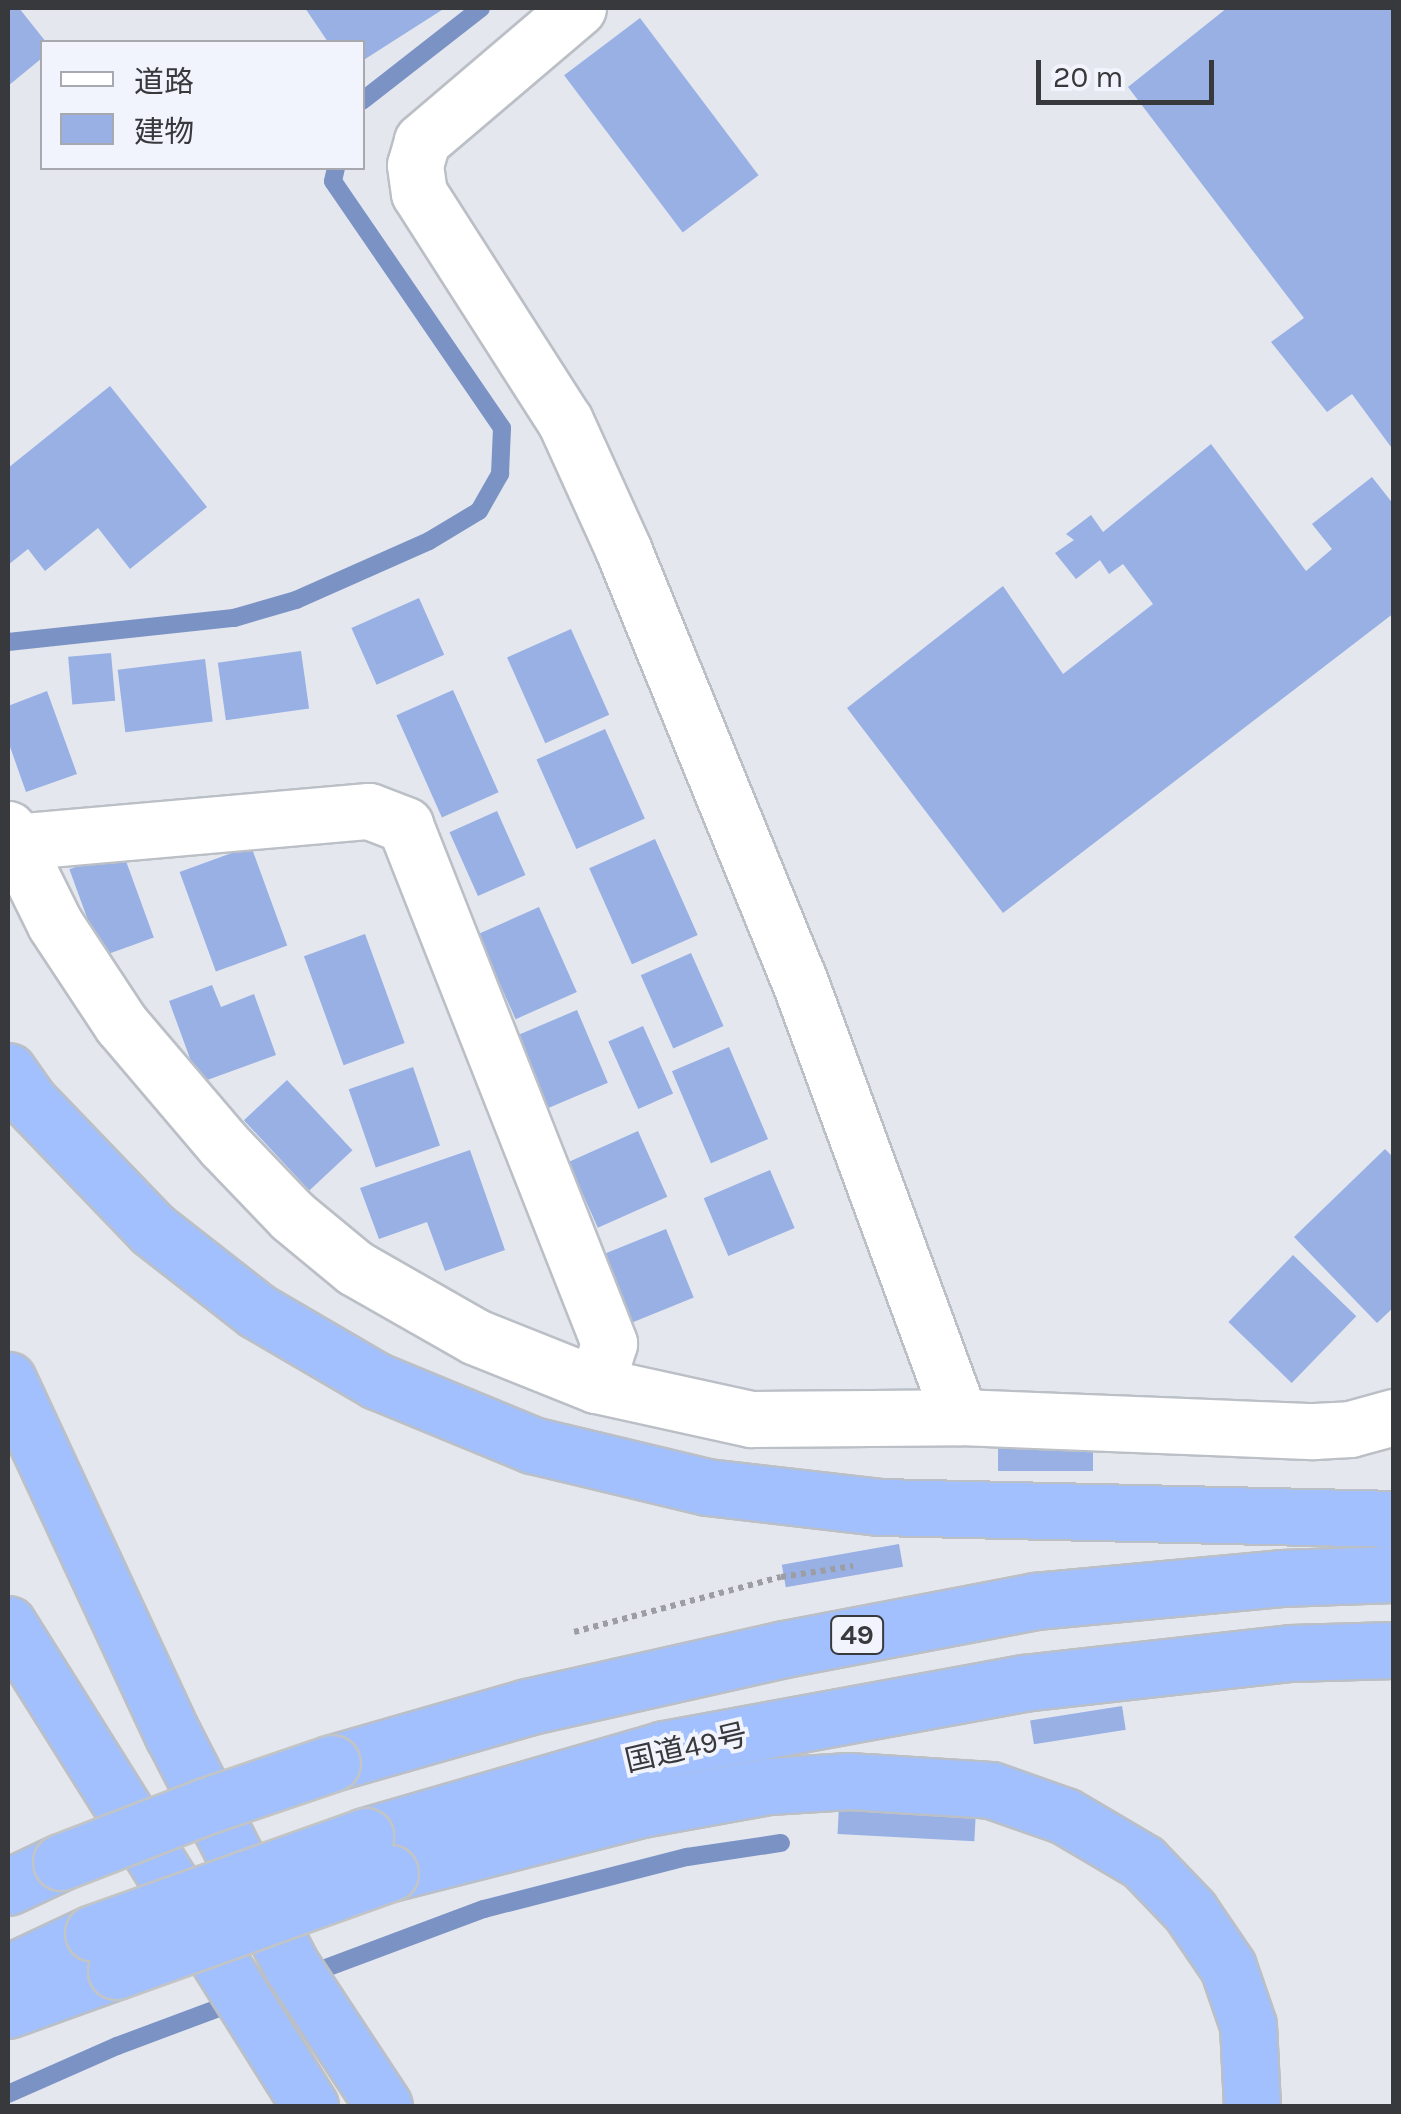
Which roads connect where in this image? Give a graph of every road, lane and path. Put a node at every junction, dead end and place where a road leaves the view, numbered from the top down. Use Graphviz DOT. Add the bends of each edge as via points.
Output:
graph roads {
  1 [pos="578,8"];
  2 [pos="11,835"];
  3 [pos="8,1071"];
  4 [pos="8,1380"];
  5 [pos="596,1386"];
  6 [pos="960,1417"];
  7 [pos="1394,1417"];
  8 [pos="1394,1519"];
  9 [pos="859,1565"];
  10 [pos="1394,1574"];
  11 [pos="781,1578"];
  12 [pos="8,1624"];
  13 [pos="1394,1650"];
  14 [pos="378,1854"];
  15 [pos="8,1887"];
  16 [pos="105,1952"];
  17 [pos="8,1973"];
  18 [pos="8,2010"];
  19 [pos="310,2106"];
  20 [pos="384,2106"];
  21 [pos="1252,2106"];
  1 -- 6 [label="street" via="422,142 415,165 419,193 565,421 623,549 798,977"];
  2 -- 5 [label="street" via="54,924 121,1024 292,1216 417,1306"];
  2 -- 5 [label="street" via="368,811 405,825 608,1343"];
  3 -- 8 [label="highway" via="152,1229 257,1310 377,1381 532,1445 707,1488 879,1507"];
  4 -- 20 [label="highway" via="173,1735 293,1968"];
  5 -- 6 [label="street" via="751,1419"];
  6 -- 7 [label="street" via="1314,1431"];
  9 -- 11 [label="path"];
  10 -- 15 [label="highway, 49, bridge" via="1035,1601 527,1706 332,1763"];
  12 -- 19 [label="highway"];
  13 -- 14 [label="highway, 国道49号" via="1290,1654 1022,1683 664,1749"];
  14 -- 16 [label="highway, bridge"];
  14 -- 21 [label="highway" via="769,1786 849,1780 992,1790 1064,1816 1143,1862 1190,1911 1228,1967 1248,2025"];
  16 -- 17 [label="highway"];
  16 -- 18 [label="highway"];
}
